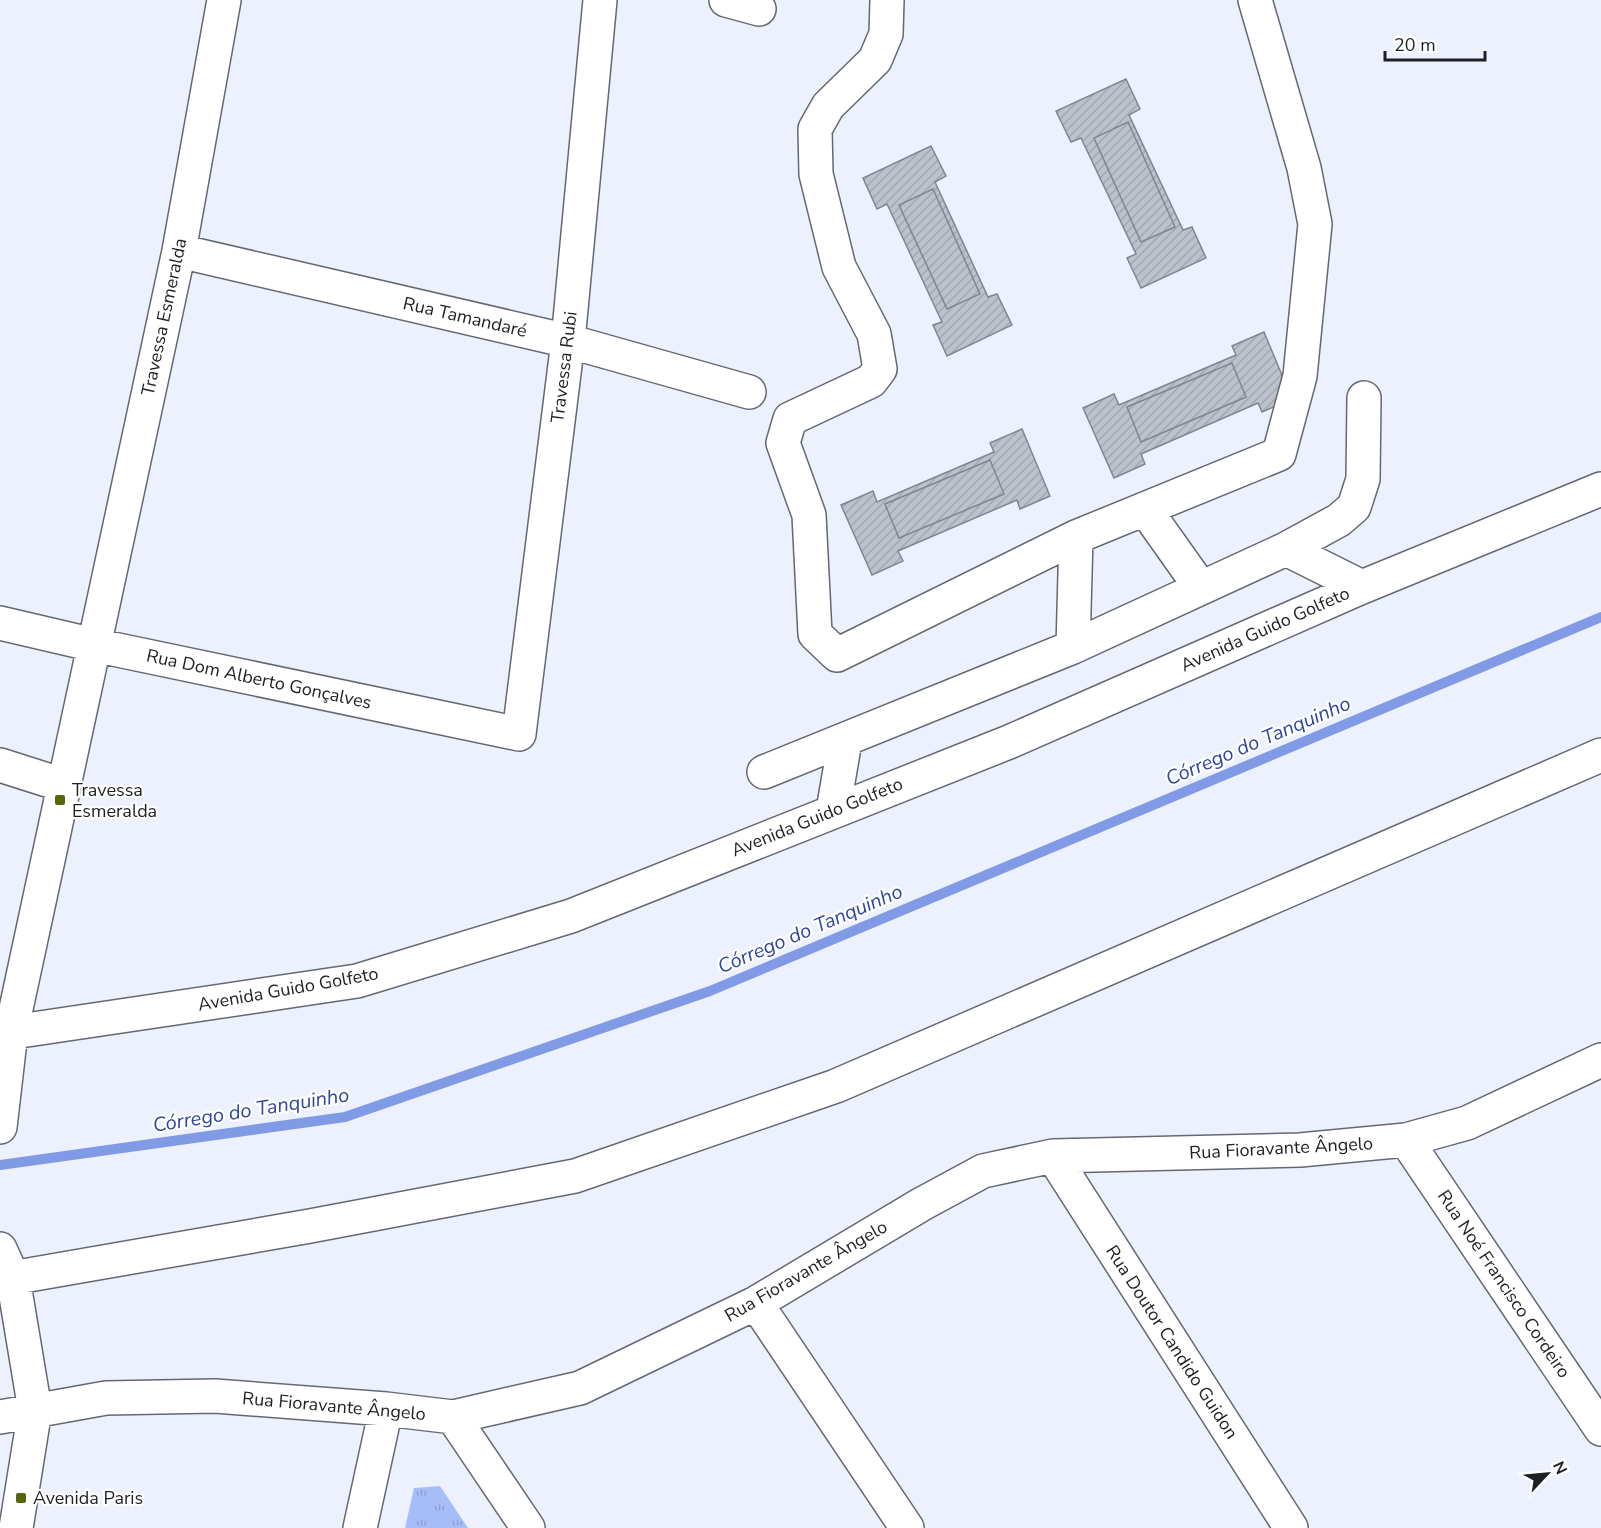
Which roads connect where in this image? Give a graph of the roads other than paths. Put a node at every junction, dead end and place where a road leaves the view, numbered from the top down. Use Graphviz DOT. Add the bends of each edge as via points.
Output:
graph roads {
  1 [pos="224,0"];
  2 [pos="600,0"];
  3 [pos="726,0"];
  4 [pos="887,0"];
  5 [pos="1255,0"];
  6 [pos="759,9"];
  7 [pos="178,251"];
  8 [pos="568,341"];
  9 [pos="749,392"];
  10 [pos="1364,398"];
  11 [pos="1601,489"];
  12 [pos="1145,509"];
  13 [pos="1076,537"];
  14 [pos="1286,549"];
  15 [pos="1362,587"];
  16 [pos="1201,588"];
  17 [pos="0,623"];
  18 [pos="94,645"];
  19 [pos="1073,647"];
  20 [pos="519,734"];
  21 [pos="845,741"];
  22 [pos="1601,755"];
  23 [pos="0,765"];
  24 [pos="764,772"];
  25 [pos="63,785"];
  26 [pos="833,811"];
  27 [pos="12,969"];
  28 [pos="6,1033"];
  29 [pos="1601,1060"];
  30 [pos="1,1119"];
  31 [pos="1406,1140"];
  32 [pos="1053,1156"];
  33 [pos="4,1269"];
  34 [pos="756,1303"];
  35 [pos="386,1409"];
  36 [pos="35,1410"];
  37 [pos="0,1417"];
  38 [pos="453,1417"];
  39 [pos="1601,1429"];
  40 [pos="16,1528"];
  41 [pos="360,1528"];
  42 [pos="528,1528"];
  43 [pos="908,1528"];
  44 [pos="1291,1528"];
  1 -- 7 [label="street, Travessa Esmeralda"];
  2 -- 8 [label="street, Travessa Rubi"];
  3 -- 6 [label="street"];
  4 -- 13 [label="street" via="886,34 875,60 828,106 815,129 816,174 839,267 874,334 880,369 871,381 790,419 783,443 809,515 815,634 837,655"];
  5 -- 12 [label="street" via="1304,168 1315,224 1300,376 1279,454"];
  7 -- 8 [label="street, Rua Tamandaré"];
  7 -- 18 [label="street, Travessa Esmeralda"];
  8 -- 9 [label="street, Rua Tamandaré"];
  8 -- 20 [label="street, Travessa Rubi"];
  10 -- 14 [label="street" via="1363,479 1354,507 1339,520"];
  11 -- 15 [label="street, Avenida Guido Golfeto"];
  12 -- 13 [label="street"];
  12 -- 16 [label="street"];
  13 -- 19 [label="street"];
  14 -- 15 [label="street"];
  14 -- 16 [label="street"];
  15 -- 26 [label="street, Avenida Guido Golfeto" via="1009,742"];
  16 -- 19 [label="street"];
  17 -- 18 [label="street, Rua Dom Alberto Gonçalves"];
  18 -- 20 [label="street, Rua Dom Alberto Gonçalves"];
  18 -- 25 [label="street, Travessa Esmeralda"];
  19 -- 21 [label="street"];
  21 -- 24 [label="street"];
  21 -- 26 [label="street"];
  22 -- 33 [label="street" via="837,1086 575,1176 310,1226"];
  23 -- 25 [label="street"];
  25 -- 27 [label="street, Travessa Esmeralda"];
  26 -- 28 [label="street, Avenida Guido Golfeto" via="572,916 357,981"];
  27 -- 28 [label="street, Travessa Esmeralda"];
  28 -- 30 [label="street, Travessa Esmeralda"];
  29 -- 31 [label="street, Rua Fioravante Ângelo" via="1467,1123"];
  31 -- 32 [label="street, Rua Fioravante Ângelo" via="1300,1150"];
  31 -- 39 [label="street, Rua Noé Francisco Cordeiro"];
  32 -- 34 [label="street, Rua Fioravante Ângelo" via="983,1171 922,1203"];
  32 -- 44 [label="street, Rua Doutor Candido Guidon"];
  33 -- 36 [label="street"];
  34 -- 38 [label="street, Rua Fioravante Ângelo" via="580,1388"];
  34 -- 43 [label="street"];
  35 -- 36 [label="street, Rua Fioravante Ângelo" via="204,1396 106,1398"];
  35 -- 38 [label="street, Rua Fioravante Ângelo"];
  35 -- 41 [label="street"];
  36 -- 37 [label="street, Rua Fioravante Ângelo"];
  36 -- 40 [label="street"];
  38 -- 42 [label="street"];
}
